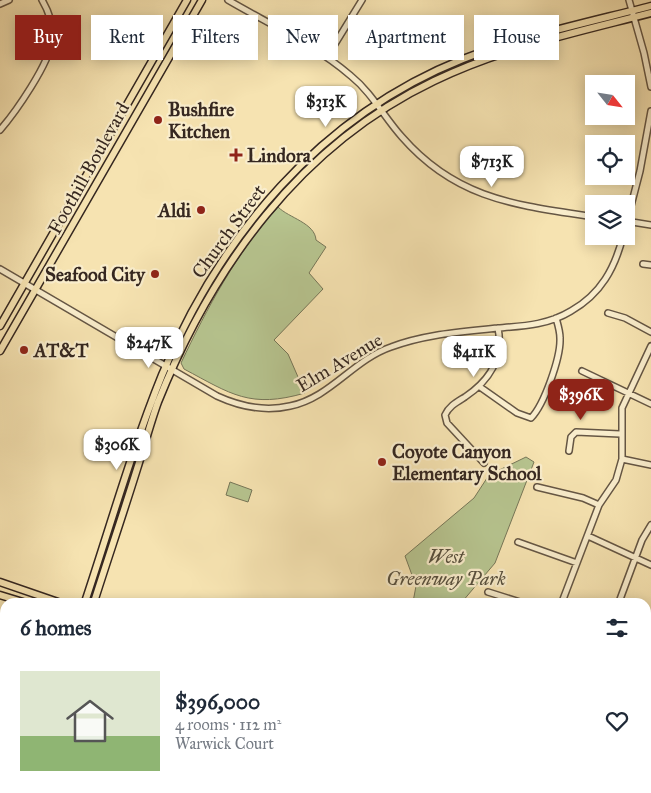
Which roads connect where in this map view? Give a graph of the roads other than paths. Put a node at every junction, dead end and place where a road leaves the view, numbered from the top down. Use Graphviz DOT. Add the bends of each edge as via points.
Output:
graph roads {
  1 [pos="9,0"];
  2 [pos="42,0"];
  3 [pos="187,0"];
  4 [pos="202,0"];
  5 [pos="228,0"];
  6 [pos="362,0"];
  7 [pos="629,0"];
  8 [pos="0,4"];
  9 [pos="651,6"];
  10 [pos="651,13"];
  11 [pos="632,15"];
  12 [pos="268,23"];
  13 [pos="338,39"];
  14 [pos="331,60"];
  15 [pos="651,87"];
  16 [pos="379,107"];
  17 [pos="651,111"];
  18 [pos="0,130"];
  19 [pos="634,195"];
  20 [pos="585,216"];
  21 [pos="635,224"];
  22 [pos="651,225"];
  23 [pos="620,245"];
  24 [pos="643,264"];
  25 [pos="651,264"];
  26 [pos="0,269"];
  27 [pos="24,284"];
  28 [pos="35,291"];
  29 [pos="608,313"];
  30 [pos="556,318"];
  31 [pos="0,326"];
  32 [pos="498,328"];
  33 [pos="651,332"];
  34 [pos="651,346"];
  35 [pos="0,351"];
  36 [pos="169,369"];
  37 [pos="582,371"];
  38 [pos="480,387"];
  39 [pos="627,393"];
  40 [pos="651,404"];
  41 [pos="620,434"];
  42 [pos="569,451"];
  43 [pos="622,459"];
  44 [pos="484,463"];
  45 [pos="651,465"];
  46 [pos="537,487"];
  47 [pos="599,505"];
  48 [pos="651,524"];
  49 [pos="588,536"];
  50 [pos="518,542"];
  51 [pos="634,558"];
  52 [pos="577,563"];
  53 [pos="651,565"];
  54 [pos="0,582"];
  55 [pos="488,592"];
  56 [pos="46,598"];
  57 [pos="86,598"];
  58 [pos="95,598"];
  59 [pos="507,598"];
  60 [pos="564,598"];
  61 [pos="619,598"];
  1 -- 8 [label="street"];
  2 -- 18 [label="street" via="50,14 50,51"];
  3 -- 27 [label="main road, Foothill Boulevard"];
  4 -- 28 [label="main road, Foothill Boulevard"];
  5 -- 12 [label="street"];
  6 -- 13 [label="street"];
  7 -- 11 [label="street"];
  9 -- 11 [label="main road, Church Street"];
  10 -- 11 [label="main road, Church Street"];
  11 -- 15 [label="street"];
  11 -- 16 [label="main road, Church Street" via="468,66"];
  14 -- 16 [label="street" via="353,77"];
  16 -- 20 [label="street" via="416,153 472,190 507,203"];
  16 -- 36 [label="main road, Church Street" via="274,197 224,272"];
  17 -- 19 [label="street"];
  21 -- 22 [label="street"];
  23 -- 30 [label="street, Elm Avenue" via="610,274 598,290"];
  24 -- 25 [label="street"];
  26 -- 27 [label="street, Elm Avenue"];
  27 -- 28 [label="street, Elm Avenue"];
  27 -- 31 [label="main road, Foothill Boulevard"];
  28 -- 35 [label="main road, Foothill Boulevard"];
  28 -- 36 [label="street, Elm Avenue"];
  29 -- 33 [label="street"];
  30 -- 32 [label="street, Elm Avenue" via="532,326"];
  30 -- 38 [label="street" via="560,338 557,363 531,418 517,413"];
  32 -- 36 [label="street, Elm Avenue" via="419,338 390,347 355,367 316,396 271,410 233,403"];
  32 -- 38 [label="street" via="500,344 495,365"];
  34 -- 39 [label="street"];
  36 -- 57 [label="main road, Church Street" via="145,420"];
  36 -- 58 [label="main road, Church Street"];
  37 -- 39 [label="street"];
  38 -- 44 [label="street" via="452,406 445,415 447,423"];
  39 -- 40 [label="street"];
  39 -- 41 [label="street"];
  41 -- 42 [label="street" via="576,432 571,437"];
  41 -- 43 [label="street"];
  43 -- 45 [label="street"];
  43 -- 47 [label="street" via="616,480"];
  46 -- 47 [label="street"];
  47 -- 49 [label="street"];
  48 -- 51 [label="street"];
  49 -- 51 [label="street"];
  49 -- 52 [label="street"];
  50 -- 52 [label="street"];
  51 -- 53 [label="street"];
  51 -- 61 [label="street"];
  52 -- 60 [label="street"];
  54 -- 56 [label="main road"];
  55 -- 59 [label="street"];
}
